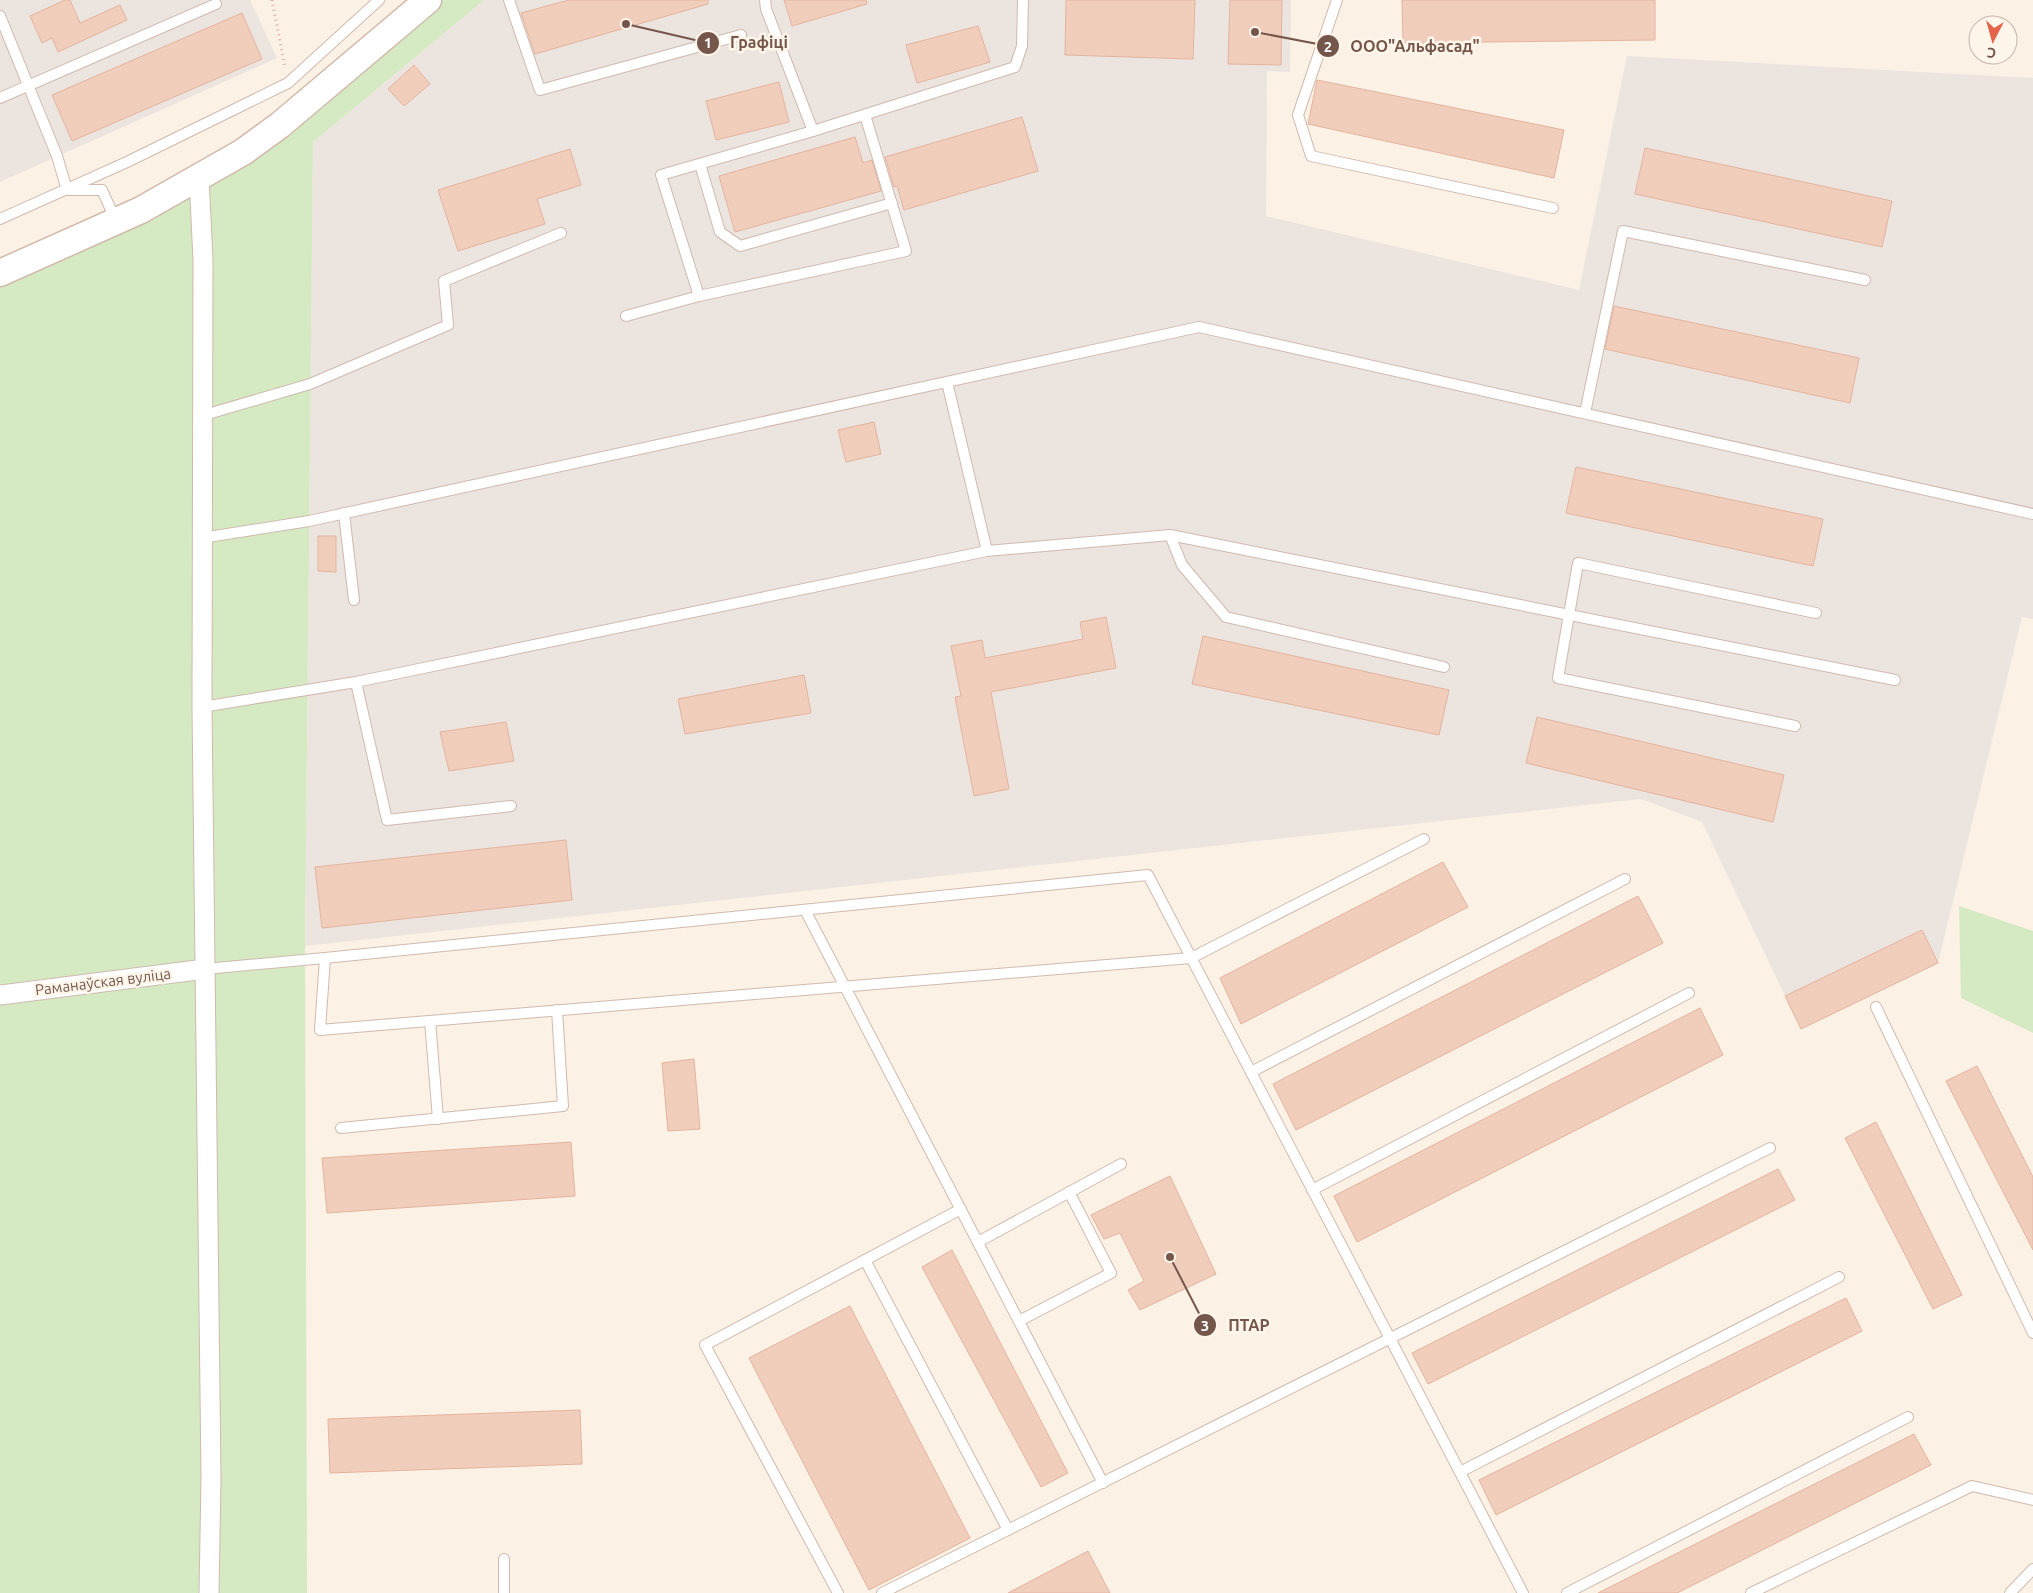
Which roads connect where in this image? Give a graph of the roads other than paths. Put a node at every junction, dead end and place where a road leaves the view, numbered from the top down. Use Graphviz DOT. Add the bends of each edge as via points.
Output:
graph roads {
  1 [pos="379,0"];
  2 [pos="428,0"];
  3 [pos="509,0"];
  4 [pos="764,0"];
  5 [pos="1023,0"];
  6 [pos="1337,0"];
  7 [pos="216,4"];
  8 [pos="0,16"];
  9 [pos="741,35"];
  10 [pos="28,86"];
  11 [pos="0,98"];
  12 [pos="865,115"];
  13 [pos="813,131"];
  14 [pos="700,164"];
  15 [pos="199,177"];
  16 [pos="67,190"];
  17 [pos="892,203"];
  18 [pos="1553,208"];
  19 [pos="0,219"];
  20 [pos="116,222"];
  21 [pos="561,233"];
  22 [pos="0,273"];
  23 [pos="1865,280"];
  24 [pos="699,296"];
  25 [pos="626,316"];
  26 [pos="947,382"];
  27 [pos="1584,413"];
  28 [pos="201,416"];
  29 [pos="344,513"];
  30 [pos="2033,514"];
  31 [pos="1170,536"];
  32 [pos="202,538"];
  33 [pos="987,551"];
  34 [pos="354,600"];
  35 [pos="1816,613"];
  36 [pos="1568,615"];
  37 [pos="1444,667"];
  38 [pos="1895,680"];
  39 [pos="356,682"];
  40 [pos="202,707"];
  41 [pos="1794,726"];
  42 [pos="511,806"];
  43 [pos="1424,839"];
  44 [pos="1625,879"];
  45 [pos="805,910"];
  46 [pos="325,958"];
  47 [pos="1191,958"];
  48 [pos="205,969"];
  49 [pos="845,986"];
  50 [pos="1689,993"];
  51 [pos="0,995"];
  52 [pos="1876,1007"];
  53 [pos="557,1010"];
  54 [pos="430,1021"];
  55 [pos="1251,1072"];
  56 [pos="438,1118"];
  57 [pos="341,1128"];
  58 [pos="1770,1148"];
  59 [pos="1121,1164"];
  60 [pos="1312,1190"];
  61 [pos="1069,1192"];
  62 [pos="961,1209"];
  63 [pos="978,1242"];
  64 [pos="865,1260"];
  65 [pos="1839,1277"];
  66 [pos="1019,1321"];
  67 [pos="2033,1333"];
  68 [pos="1390,1338"];
  69 [pos="1908,1417"];
  70 [pos="1460,1472"];
  71 [pos="1103,1483"];
  72 [pos="2033,1500"];
  73 [pos="1008,1530"];
  74 [pos="504,1560"];
  75 [pos="2033,1568"];
  76 [pos="209,1593"];
  77 [pos="504,1593"];
  78 [pos="838,1593"];
  79 [pos="882,1593"];
  80 [pos="1523,1593"];
  81 [pos="1567,1593"];
  82 [pos="1751,1593"];
  83 [pos="2010,1593"];
  1 -- 16 [label="lane" via="288,83"];
  2 -- 15 [label="main road" via="280,124 243,152"];
  3 -- 9 [label="lane" via="540,90"];
  4 -- 13 [label="lane"];
  5 -- 12 [label="lane" via="1022,46 1015,67"];
  6 -- 18 [label="lane" via="1298,115 1311,156"];
  7 -- 10 [label="lane"];
  8 -- 10 [label="lane"];
  10 -- 11 [label="lane"];
  10 -- 16 [label="lane" via="57,156"];
  12 -- 13 [label="lane"];
  12 -- 17 [label="lane"];
  13 -- 14 [label="lane"];
  14 -- 17 [label="lane" via="720,232 740,246"];
  14 -- 24 [label="lane" via="661,175"];
  15 -- 20 [label="main road"];
  15 -- 28 [label="street" via="203,260"];
  16 -- 19 [label="lane"];
  16 -- 20 [label="lane" via="102,190"];
  17 -- 24 [label="lane" via="906,252"];
  20 -- 22 [label="main road"];
  21 -- 28 [label="lane" via="444,282 448,325 310,384"];
  23 -- 27 [label="lane" via="1623,231"];
  24 -- 25 [label="lane"];
  26 -- 27 [label="lane" via="1199,326"];
  26 -- 29 [label="lane"];
  26 -- 33 [label="lane"];
  27 -- 30 [label="lane"];
  28 -- 32 [label="street"];
  29 -- 32 [label="lane"];
  29 -- 34 [label="lane"];
  31 -- 33 [label="lane"];
  31 -- 36 [label="lane"];
  31 -- 37 [label="lane" via="1182,565 1226,617"];
  32 -- 40 [label="street"];
  33 -- 39 [label="lane"];
  35 -- 36 [label="lane" via="1578,563"];
  36 -- 38 [label="lane"];
  36 -- 41 [label="lane" via="1558,678"];
  39 -- 40 [label="lane"];
  39 -- 42 [label="lane" via="387,820"];
  40 -- 48 [label="street"];
  43 -- 47 [label="lane"];
  44 -- 55 [label="lane"];
  45 -- 46 [label="lane"];
  45 -- 47 [label="lane" via="1148,875"];
  45 -- 49 [label="lane"];
  46 -- 48 [label="lane"];
  46 -- 54 [label="lane" via="320,1030"];
  47 -- 49 [label="lane"];
  47 -- 55 [label="lane"];
  48 -- 51 [label="street, Раманаўская вуліца"];
  48 -- 76 [label="street" via="211,1478"];
  49 -- 53 [label="lane"];
  49 -- 62 [label="lane"];
  50 -- 60 [label="lane"];
  52 -- 67 [label="lane"];
  53 -- 54 [label="lane"];
  53 -- 56 [label="lane" via="563,1106"];
  54 -- 56 [label="lane"];
  55 -- 60 [label="lane"];
  56 -- 57 [label="lane"];
  58 -- 68 [label="lane"];
  59 -- 61 [label="lane"];
  60 -- 68 [label="lane"];
  61 -- 63 [label="lane"];
  61 -- 66 [label="lane" via="1111,1272"];
  62 -- 63 [label="lane"];
  62 -- 64 [label="lane"];
  63 -- 66 [label="lane"];
  64 -- 73 [label="lane"];
  64 -- 78 [label="lane" via="705,1345"];
  65 -- 70 [label="lane"];
  66 -- 71 [label="lane"];
  68 -- 70 [label="lane"];
  68 -- 71 [label="lane"];
  69 -- 81 [label="lane"];
  70 -- 80 [label="lane"];
  71 -- 73 [label="lane"];
  72 -- 82 [label="lane" via="1972,1486"];
  73 -- 79 [label="lane"];
  74 -- 77 [label="lane"];
  75 -- 83 [label="lane"];
}
